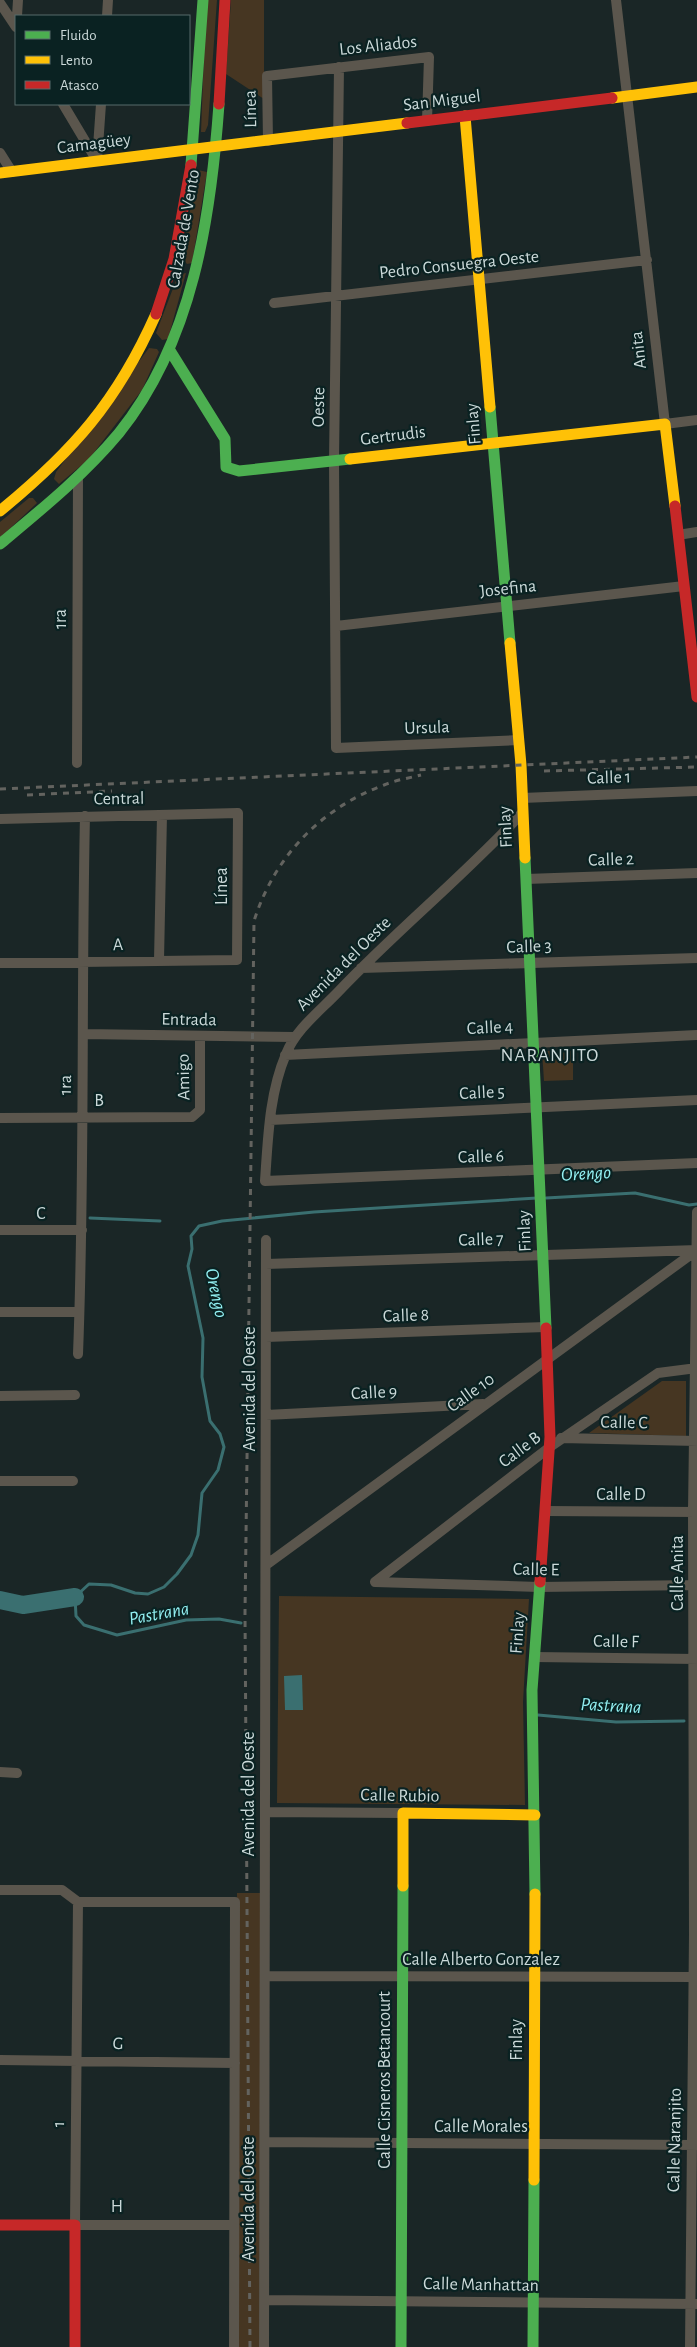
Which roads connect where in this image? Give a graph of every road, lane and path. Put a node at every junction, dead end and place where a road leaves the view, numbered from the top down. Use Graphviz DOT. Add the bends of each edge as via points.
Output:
graph roads {
  1 [pos="18,0"];
  2 [pos="108,0"];
  3 [pos="203,0"];
  4 [pos="225,0"];
  5 [pos="616,0"];
  6 [pos="0,3"];
  7 [pos="17,15"];
  8 [pos="107,15"];
  9 [pos="15,25"];
  10 [pos="339,67"];
  11 [pos="267,76"];
  12 [pos="697,87"];
  13 [pos="627,96"];
  14 [pos="64,105"];
  15 [pos="101,105"];
  16 [pos="465,116"];
  17 [pos="427,121"];
  18 [pos="337,132"];
  19 [pos="268,141"];
  20 [pos="215,147"];
  21 [pos="192,150"];
  22 [pos="0,153"];
  23 [pos="97,161"];
  24 [pos="6,172"];
  25 [pos="647,260"];
  26 [pos="172,265"];
  27 [pos="197,271"];
  28 [pos="480,279"];
  29 [pos="336,295"];
  30 [pos="274,303"];
  31 [pos="158,343"];
  32 [pos="697,420"];
  33 [pos="665,424"];
  34 [pos="493,443"];
  35 [pos="334,461"];
  36 [pos="78,476"];
  37 [pos="0,511"];
  38 [pos="697,532"];
  39 [pos="678,535"];
  40 [pos="0,544"];
  41 [pos="684,586"];
  42 [pos="508,605"];
  43 [pos="336,626"];
  44 [pos="694,645"];
  45 [pos="697,697"];
  46 [pos="519,740"];
  47 [pos="336,748"];
  48 [pos="77,762"];
  49 [pos="697,791"];
  50 [pos="522,798"];
  51 [pos="523,812"];
  52 [pos="238,813"];
  53 [pos="162,815"];
  54 [pos="85,816"];
  55 [pos="0,819"];
  56 [pos="697,873"];
  57 [pos="526,879"];
  58 [pos="697,958"];
  59 [pos="159,960"];
  60 [pos="236,960"];
  61 [pos="0,963"];
  62 [pos="82,963"];
  63 [pos="531,963"];
  64 [pos="361,968"];
  65 [pos="83,1034"];
  66 [pos="697,1035"];
  67 [pos="200,1037"];
  68 [pos="294,1037"];
  69 [pos="534,1042"];
  70 [pos="285,1056"];
  71 [pos="697,1100"];
  72 [pos="537,1106"];
  73 [pos="197,1115"];
  74 [pos="0,1118"];
  75 [pos="82,1118"];
  76 [pos="270,1120"];
  77 [pos="697,1164"];
  78 [pos="540,1171"];
  79 [pos="266,1181"];
  80 [pos="697,1212"];
  81 [pos="0,1230"];
  82 [pos="82,1230"];
  83 [pos="266,1240"];
  84 [pos="697,1250"];
  85 [pos="544,1254"];
  86 [pos="266,1264"];
  87 [pos="696,1297"];
  88 [pos="0,1312"];
  89 [pos="79,1312"];
  90 [pos="546,1327"];
  91 [pos="266,1337"];
  92 [pos="78,1354"];
  93 [pos="547,1360"];
  94 [pos="696,1368"];
  95 [pos="75,1395"];
  96 [pos="0,1396"];
  97 [pos="484,1404"];
  98 [pos="266,1415"];
  99 [pos="562,1438"];
  100 [pos="696,1441"];
  101 [pos="550,1442"];
  102 [pos="73,1480"];
  103 [pos="0,1481"];
  104 [pos="545,1511"];
  105 [pos="695,1512"];
  106 [pos="266,1564"];
  107 [pos="375,1582"];
  108 [pos="696,1585"];
  109 [pos="539,1587"];
  110 [pos="534,1657"];
  111 [pos="696,1659"];
  112 [pos="0,1772"];
  113 [pos="17,1772"];
  114 [pos="265,1812"];
  115 [pos="403,1813"];
  116 [pos="535,1814"];
  117 [pos="0,1890"];
  118 [pos="78,1902"];
  119 [pos="694,1934"];
  120 [pos="265,1976"];
  121 [pos="402,1976"];
  122 [pos="534,1976"];
  123 [pos="695,1977"];
  124 [pos="0,2060"];
  125 [pos="78,2060"];
  126 [pos="235,2063"];
  127 [pos="265,2142"];
  128 [pos="402,2143"];
  129 [pos="534,2144"];
  130 [pos="694,2145"];
  131 [pos="0,2225"];
  132 [pos="75,2225"];
  133 [pos="234,2225"];
  134 [pos="265,2300"];
  135 [pos="401,2301"];
  136 [pos="533,2302"];
  137 [pos="693,2304"];
  138 [pos="75,2347"];
  139 [pos="234,2347"];
  140 [pos="264,2347"];
  141 [pos="401,2347"];
  142 [pos="533,2347"];
  143 [pos="690,2347"];
  1 -- 7 [label="street"];
  2 -- 8 [label="street"];
  3 -- 21 [label="street, Calzada de Vento"];
  4 -- 20 [label="street, Calzada de Vento"];
  5 -- 13 [label="street, Anita"];
  6 -- 9 [label="street"];
  10 -- 11 [label="street, Los Aliados"];
  10 -- 17 [label="street, Los Aliados" via="429,57"];
  10 -- 18 [label="street, Oeste"];
  11 -- 19 [label="street, Línea"];
  12 -- 13 [label="street, San Miguel"];
  13 -- 16 [label="street, San Miguel"];
  13 -- 25 [label="street, Anita"];
  14 -- 23 [label="street"];
  15 -- 23 [label="street"];
  16 -- 17 [label="street, San Miguel"];
  16 -- 28 [label="street, Finlay"];
  17 -- 18 [label="street, San Miguel"];
  18 -- 19 [label="street, San Miguel"];
  18 -- 29 [label="street, Oeste"];
  19 -- 20 [label="street, San Miguel"];
  20 -- 21 [label="street, San Miguel"];
  20 -- 27 [label="street, Calzada de Vento"];
  21 -- 23 [label="street, Camagüey"];
  21 -- 26 [label="street, Calzada de Vento" via="184,216"];
  22 -- 24 [label="street"];
  23 -- 24 [label="street, Camagüey"];
  25 -- 28 [label="street, Pedro Consuegra Oeste"];
  25 -- 33 [label="street, Anita"];
  26 -- 27 [label="street"];
  26 -- 31 [label="street, Calzada de Vento"];
  27 -- 31 [label="street, Calzada de Vento" via="188,306"];
  28 -- 29 [label="street, Pedro Consuegra Oeste"];
  28 -- 34 [label="street, Finlay"];
  29 -- 30 [label="street, Pedro Consuegra Oeste"];
  29 -- 35 [label="street, Oeste"];
  31 -- 35 [label="street, Gertrudis" via="225,439 226,466 239,471"];
  31 -- 36 [label="street, Calzada de Vento" via="135,411"];
  31 -- 37 [label="street, Calzada de Vento" via="82,435 36,482"];
  32 -- 33 [label="street, Gertrudis"];
  33 -- 34 [label="street, Gertrudis"];
  33 -- 39 [label="street, Anita"];
  34 -- 35 [label="street, Gertrudis"];
  34 -- 42 [label="street, Finlay"];
  35 -- 43 [label="street, Oeste"];
  36 -- 40 [label="street, Calzada de Vento"];
  36 -- 48 [label="street, 1ra"];
  38 -- 39 [label="street"];
  39 -- 41 [label="street, Anita"];
  41 -- 42 [label="street, Josefina"];
  41 -- 44 [label="street, Anita"];
  42 -- 43 [label="street, Josefina"];
  42 -- 46 [label="street, Finlay"];
  43 -- 47 [label="street, Oeste"];
  44 -- 45 [label="street, Anita"];
  46 -- 47 [label="street, Ursula"];
  46 -- 50 [label="street, Finlay"];
  49 -- 50 [label="street, Calle 1"];
  50 -- 51 [label="street, Finlay"];
  51 -- 57 [label="street, Finlay"];
  51 -- 64 [label="street, Avenida del Oeste"];
  52 -- 53 [label="street, Central"];
  52 -- 60 [label="street, Línea"];
  53 -- 54 [label="street, Central"];
  53 -- 59 [label="street"];
  54 -- 55 [label="street, Central"];
  54 -- 62 [label="street, 1ra"];
  56 -- 57 [label="street, Calle 2"];
  57 -- 63 [label="street, Finlay"];
  58 -- 63 [label="street, Calle 3"];
  59 -- 60 [label="street, A"];
  59 -- 62 [label="street, A"];
  61 -- 62 [label="street, A"];
  62 -- 65 [label="street, 1ra"];
  63 -- 64 [label="street, Calle 3"];
  63 -- 69 [label="street, Finlay"];
  64 -- 68 [label="street, Avenida del Oeste"];
  65 -- 67 [label="street, Entrada"];
  65 -- 75 [label="street, 1ra"];
  66 -- 69 [label="street, Calle 4"];
  67 -- 68 [label="street, Entrada"];
  67 -- 73 [label="street, Amigo" via="200,1110"];
  68 -- 70 [label="street, Avenida del Oeste"];
  69 -- 70 [label="street, Calle 4"];
  69 -- 72 [label="street, Finlay"];
  70 -- 76 [label="street, Avenida del Oeste"];
  71 -- 72 [label="street, Calle 5"];
  72 -- 76 [label="street, Calle 5"];
  72 -- 78 [label="street, Finlay"];
  73 -- 75 [label="street, B"];
  74 -- 75 [label="street, B"];
  75 -- 82 [label="street, 1ra"];
  76 -- 79 [label="street, Avenida del Oeste"];
  77 -- 78 [label="street, Calle 6"];
  78 -- 79 [label="street, Calle 6"];
  78 -- 85 [label="street, Finlay"];
  80 -- 84 [label="street, Calle Anita"];
  81 -- 82 [label="street, C"];
  82 -- 89 [label="street, 1ra"];
  83 -- 86 [label="street, Avenida del Oeste"];
  84 -- 85 [label="street, Calle 7"];
  84 -- 87 [label="street, Calle Anita"];
  84 -- 93 [label="street, Calle 10"];
  85 -- 86 [label="street, Calle 7"];
  85 -- 90 [label="street, Finlay"];
  86 -- 91 [label="street, Avenida del Oeste"];
  87 -- 94 [label="street, Calle Anita"];
  88 -- 89 [label="street"];
  89 -- 92 [label="street, 1ra"];
  90 -- 91 [label="street, Calle 8"];
  90 -- 93 [label="street, Finlay"];
  91 -- 98 [label="street, Avenida del Oeste"];
  93 -- 97 [label="street, Calle 10"];
  93 -- 101 [label="street, Finlay"];
  94 -- 99 [label="street, Calle B" via="658,1373"];
  94 -- 100 [label="street, Calle Anita"];
  95 -- 96 [label="street"];
  97 -- 98 [label="street, Calle 9"];
  97 -- 106 [label="street, Calle 10"];
  98 -- 106 [label="street, Avenida del Oeste"];
  99 -- 100 [label="street, Calle C"];
  99 -- 101 [label="street, Calle C"];
  100 -- 105 [label="street, Calle Anita"];
  101 -- 104 [label="street, Finlay"];
  101 -- 107 [label="street, Calle B"];
  102 -- 103 [label="street"];
  104 -- 105 [label="street, Calle D"];
  104 -- 109 [label="street, Finlay"];
  105 -- 108 [label="street, Calle Anita"];
  106 -- 114 [label="street, Avenida del Oeste"];
  107 -- 109 [label="street, Calle E"];
  108 -- 109 [label="street, Calle E"];
  108 -- 111 [label="street, Calle Anita"];
  109 -- 110 [label="street, Finlay"];
  110 -- 111 [label="street, Calle F"];
  110 -- 116 [label="street, Finlay"];
  111 -- 119 [label="street, Calle Anita"];
  112 -- 113 [label="street"];
  114 -- 115 [label="street, Calle Rubio"];
  114 -- 120 [label="street, Avenida del Oeste"];
  115 -- 116 [label="street, Calle Rubio"];
  115 -- 121 [label="street, Calle Cisneros Betancourt"];
  116 -- 122 [label="street, Finlay"];
  117 -- 118 [label="street" via="62,1890"];
  118 -- 125 [label="street, 1"];
  118 -- 126 [label="street, Avenida del Oeste" via="235,1902"];
  119 -- 123 [label="street, Calle Naranjito"];
  120 -- 121 [label="street, Calle Alberto Gonzalez"];
  120 -- 127 [label="street, Avenida del Oeste"];
  121 -- 122 [label="street, Calle Alberto Gonzalez"];
  121 -- 128 [label="street, Calle Cisneros Betancourt"];
  122 -- 123 [label="street, Calle Alberto Gonzalez"];
  122 -- 129 [label="street, Finlay"];
  123 -- 130 [label="street, Calle Naranjito"];
  124 -- 125 [label="street, G"];
  125 -- 126 [label="street, G"];
  125 -- 132 [label="street, 1"];
  126 -- 133 [label="street, Avenida del Oeste"];
  127 -- 128 [label="street, Calle Morales"];
  127 -- 134 [label="street, Avenida del Oeste"];
  128 -- 129 [label="street, Calle Morales"];
  128 -- 135 [label="street, Calle Cisneros Betancourt"];
  129 -- 130 [label="street, Calle Morales"];
  129 -- 136 [label="street, Finlay"];
  130 -- 137 [label="street, Calle Naranjito"];
  131 -- 132 [label="street, H"];
  132 -- 133 [label="street, H"];
  132 -- 138 [label="street, 1"];
  133 -- 139 [label="street, Avenida del Oeste"];
  134 -- 135 [label="street, Calle Manhattan"];
  134 -- 140 [label="street, Avenida del Oeste"];
  135 -- 136 [label="street, Calle Manhattan"];
  135 -- 141 [label="street, Calle Cisneros Betancourt"];
  136 -- 137 [label="street, Calle Manhattan"];
  136 -- 142 [label="street, Finlay"];
  137 -- 143 [label="street, Calle Naranjito"];
}
